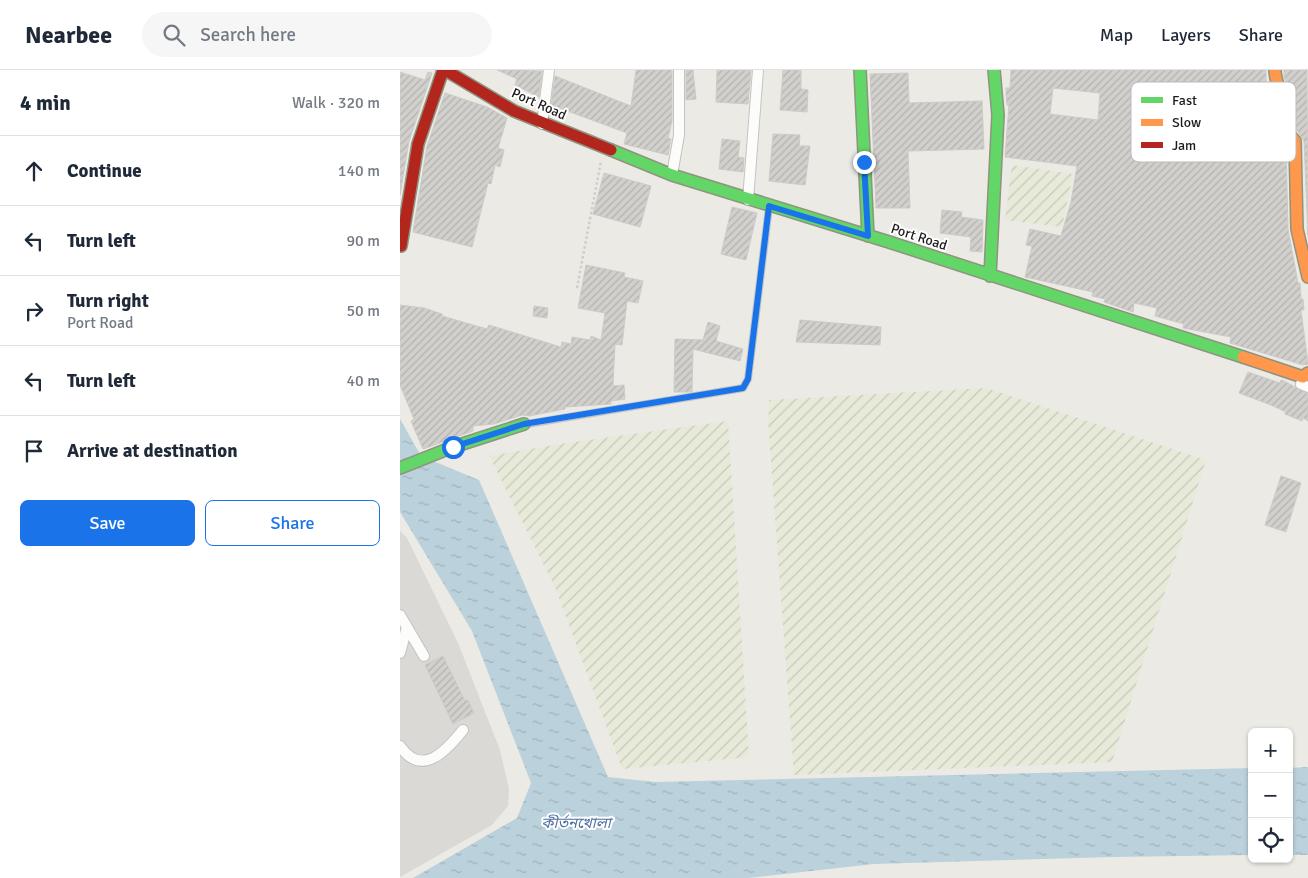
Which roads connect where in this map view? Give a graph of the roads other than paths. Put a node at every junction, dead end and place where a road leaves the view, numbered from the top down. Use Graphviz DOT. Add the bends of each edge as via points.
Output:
graph roads {
  1 [pos="444,70"];
  2 [pos="550,70"];
  3 [pos="679,70"];
  4 [pos="758,70"];
  5 [pos="860,70"];
  6 [pos="994,70"];
  7 [pos="542,124"];
  8 [pos="1296,146"];
  9 [pos="672,176"];
  10 [pos="748,200"];
  11 [pos="769,206"];
  12 [pos="868,236"];
  13 [pos="402,246"];
  14 [pos="990,276"];
  15 [pos="1308,276"];
  16 [pos="1306,379"];
  17 [pos="524,424"];
  18 [pos="400,468"];
  19 [pos="400,615"];
  20 [pos="408,628"];
  21 [pos="400,653"];
  22 [pos="424,656"];
  23 [pos="463,730"];
  24 [pos="400,746"];
  1 -- 7 [label="main road, Port Road"];
  1 -- 13 [label="main road" via="418,144"];
  2 -- 7 [label="street"];
  3 -- 9 [label="street" via="679,135"];
  4 -- 10 [label="street"];
  5 -- 12 [label="main road"];
  6 -- 14 [label="main road" via="998,116"];
  7 -- 9 [label="main road, Port Road"];
  8 -- 15 [label="main road" via="1297,229"];
  9 -- 10 [label="main road, Port Road"];
  10 -- 11 [label="main road, Port Road"];
  11 -- 12 [label="main road, Port Road"];
  11 -- 17 [label="lane" via="748,379 743,388"];
  12 -- 14 [label="main road, Port Road"];
  14 -- 16 [label="main road, Port Road"];
  17 -- 18 [label="main road"];
  19 -- 20 [label="street"];
  20 -- 21 [label="street"];
  20 -- 22 [label="street"];
  23 -- 24 [label="street" via="448,749 433,760 419,761 406,754"];
}
